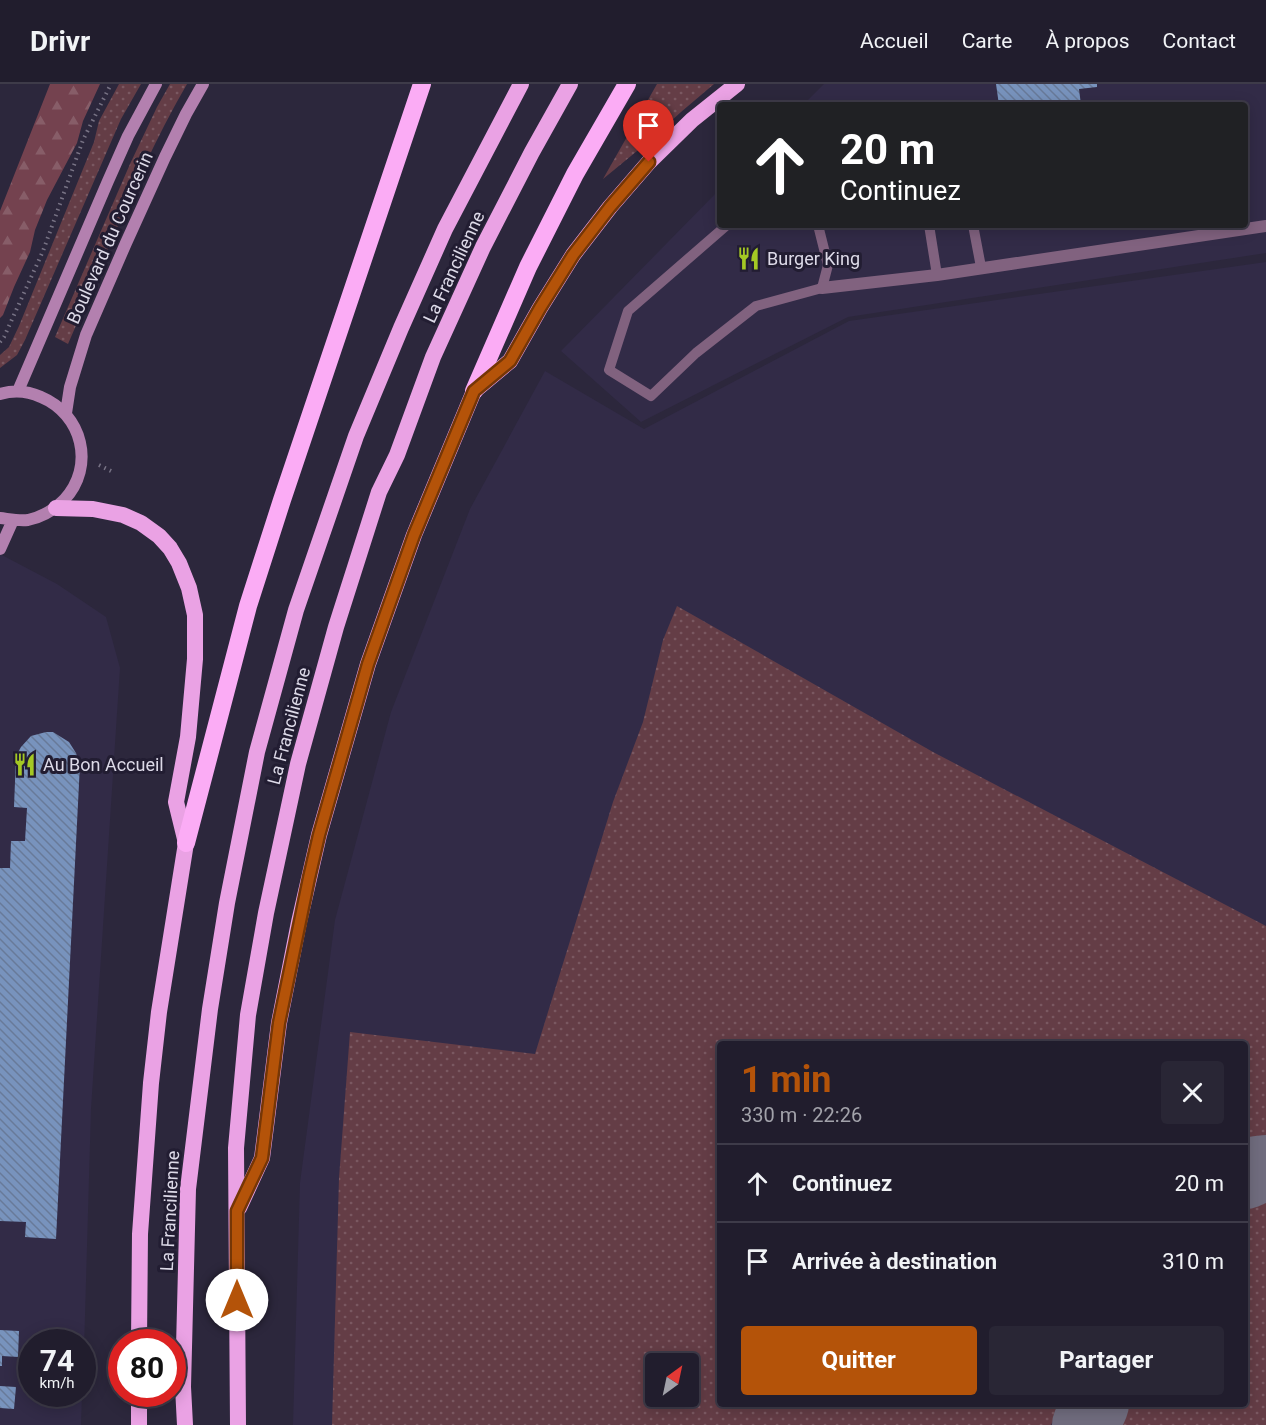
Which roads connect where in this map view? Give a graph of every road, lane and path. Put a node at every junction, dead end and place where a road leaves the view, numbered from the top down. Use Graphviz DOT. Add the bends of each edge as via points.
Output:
graph roads {
  1 [pos="111,84"];
  2 [pos="156,84"];
  3 [pos="204,84"];
  4 [pos="422,84"];
  5 [pos="521,84"];
  6 [pos="570,84"];
  7 [pos="627,84"];
  8 [pos="737,84"];
  9 [pos="1266,226"];
  10 [pos="1248,227"];
  11 [pos="724,228"];
  12 [pos="819,228"];
  13 [pos="929,228"];
  14 [pos="974,228"];
  15 [pos="1234,228"];
  16 [pos="1203,230"];
  17 [pos="981,267"];
  18 [pos="937,275"];
  19 [pos="822,288"];
  20 [pos="0,342"];
  21 [pos="18,391"];
  22 [pos="474,391"];
  23 [pos="0,394"];
  24 [pos="66,413"];
  25 [pos="56,508"];
  26 [pos="6,519"];
  27 [pos="0,549"];
  28 [pos="186,843"];
  29 [pos="237,1211"];
  30 [pos="139,1329"];
  31 [pos="139,1407"];
  32 [pos="139,1425"];
  33 [pos="185,1425"];
  34 [pos="238,1425"];
  1 -- 20 [label="path" via="83,140 43,250"];
  2 -- 21 [label="main road, Boulevard du Courcerin" via="128,136"];
  3 -- 24 [label="main road, Boulevard du Courcerin" via="165,157 86,335"];
  4 -- 28 [label="highway" via="248,606"];
  5 -- 33 [label="highway, La Francilienne" via="445,229 356,436 296,610 257,752 210,1009 188,1189"];
  6 -- 29 [label="highway, La Francilienne" via="483,247 433,357 379,492 336,627 298,764 248,1014 236,1148"];
  7 -- 22 [label="highway" via="528,267"];
  8 -- 22 [label="highway" via="692,120 610,207 573,255 510,361"];
  9 -- 10 [label="street"];
  11 -- 19 [label="lane" via="628,311 609,370 651,396 696,352 756,306"];
  12 -- 19 [label="lane" via="828,265"];
  13 -- 18 [label="lane"];
  14 -- 17 [label="lane"];
  15 -- 16 [label="street"];
  16 -- 17 [label="street"];
  17 -- 18 [label="street"];
  18 -- 19 [label="street"];
  21 -- 23 [label="main road"];
  21 -- 24 [label="main road" via="52,401"];
  22 -- 29 [label="highway" via="414,535 348,733 299,922 279,1023 262,1158"];
  24 -- 25 [label="main road" via="75,427 82,458 70,494"];
  25 -- 26 [label="main road" via="28,520"];
  25 -- 28 [label="highway" via="123,514 159,536 179,562 195,615 188,736 176,802"];
  26 -- 27 [label="main road"];
  28 -- 30 [label="highway" via="151,1083 140,1234"];
  29 -- 34 [label="highway, La Francilienne"];
  31 -- 32 [label="highway"];
}
